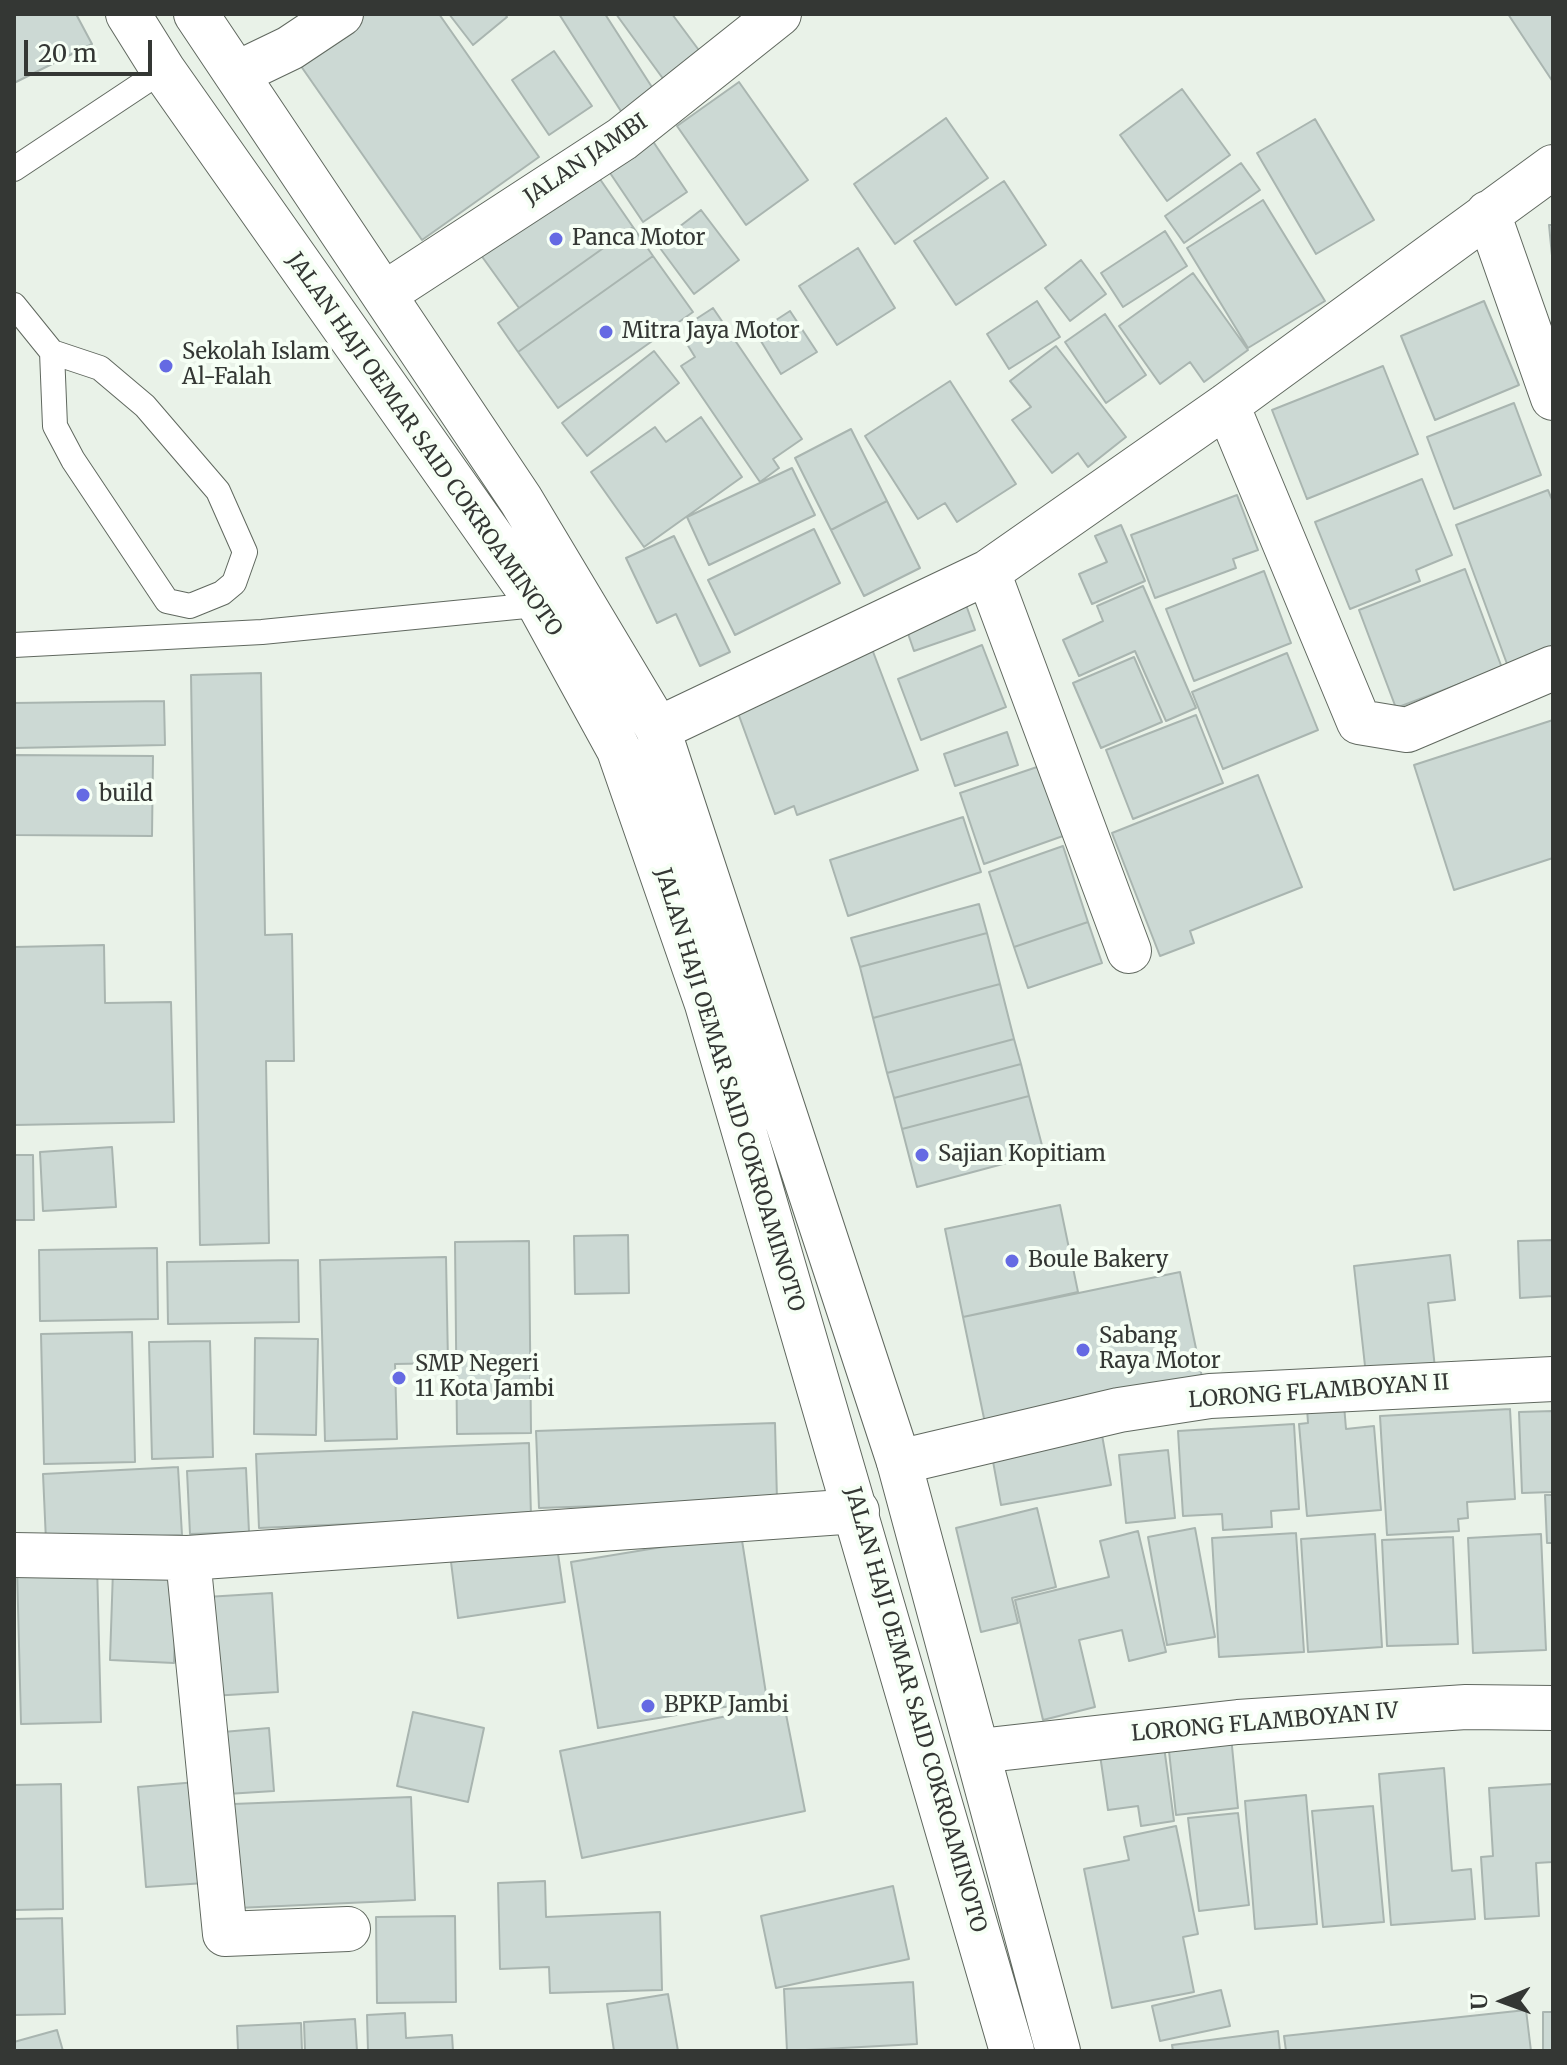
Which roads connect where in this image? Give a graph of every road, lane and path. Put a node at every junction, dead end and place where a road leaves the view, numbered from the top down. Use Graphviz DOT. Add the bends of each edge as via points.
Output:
graph roads {
  1 [pos="128,14"];
  2 [pos="196,14"];
  3 [pos="341,14"];
  4 [pos="779,14"];
  5 [pos="163,70"];
  6 [pos="238,73"];
  7 [pos="1553,167"];
  8 [pos="14,169"];
  9 [pos="1488,213"];
  10 [pos="384,294"];
  11 [pos="14,305"];
  12 [pos="52,352"];
  13 [pos="1553,398"];
  14 [pos="1227,405"];
  15 [pos="988,572"];
  16 [pos="222,593"];
  17 [pos="560,599"];
  18 [pos="246,631"];
  19 [pos="14,645"];
  20 [pos="1553,668"];
  21 [pos="658,729"];
  22 [pos="1129,951"];
  23 [pos="726,996"];
  24 [pos="1553,1379"];
  25 [pos="903,1481"];
  26 [pos="857,1511"];
  27 [pos="14,1555"];
  28 [pos="188,1558"];
  29 [pos="1553,1708"];
  30 [pos="979,1751"];
  31 [pos="1009,1866"];
  32 [pos="963,1875"];
  33 [pos="348,1929"];
  34 [pos="1012,2051"];
  35 [pos="1058,2051"];
  1 -- 5 [label="street, JALAN HAJI OEMAR SAID COKROAMINOTO"];
  2 -- 6 [label="street, JALAN HAJI OEMAR SAID COKROAMINOTO"];
  3 -- 6 [label="street" via="290,48"];
  4 -- 10 [label="street, JALAN JAMBI" via="622,139"];
  5 -- 8 [label="lane"];
  5 -- 17 [label="street, JALAN HAJI OEMAR SAID COKROAMINOTO"];
  6 -- 10 [label="street, JALAN HAJI OEMAR SAID COKROAMINOTO"];
  7 -- 9 [label="street"];
  9 -- 13 [label="street"];
  9 -- 14 [label="street"];
  10 -- 17 [label="street, JALAN HAJI OEMAR SAID COKROAMINOTO"];
  11 -- 12 [label="lane"];
  12 -- 16 [label="lane" via="100,368 145,406 218,491 245,552 234,583"];
  12 -- 16 [label="lane" via="55,426 167,601 190,606"];
  14 -- 15 [label="street"];
  14 -- 20 [label="street" via="1359,722 1407,730"];
  15 -- 21 [label="street"];
  15 -- 22 [label="street"];
  16 -- 18 [label="lane"];
  17 -- 18 [label="lane"];
  17 -- 21 [label="street, JALAN HAJI OEMAR SAID COKROAMINOTO"];
  17 -- 23 [label="street, JALAN HAJI OEMAR SAID COKROAMINOTO"];
  18 -- 19 [label="lane"];
  21 -- 23 [label="street, JALAN HAJI OEMAR SAID COKROAMINOTO"];
  23 -- 25 [label="street, JALAN HAJI OEMAR SAID COKROAMINOTO"];
  23 -- 26 [label="street, JALAN HAJI OEMAR SAID COKROAMINOTO"];
  24 -- 25 [label="street, LORONG FLAMBOYAN II" via="1210,1396 1119,1410"];
  25 -- 26 [label="street, LORONG FLAMBOYAN II"];
  25 -- 30 [label="street, JALAN HAJI OEMAR SAID COKROAMINOTO"];
  26 -- 28 [label="street, LORONG FLAMBOYAN II"];
  26 -- 32 [label="street, JALAN HAJI OEMAR SAID COKROAMINOTO"];
  27 -- 28 [label="street, LORONG FLAMBOYAN II"];
  28 -- 33 [label="street" via="225,1934"];
  29 -- 30 [label="street, LORONG FLAMBOYAN IV" via="1466,1707 1238,1722"];
  30 -- 31 [label="street, JALAN HAJI OEMAR SAID COKROAMINOTO"];
  31 -- 32 [label="street"];
  31 -- 35 [label="street, JALAN HAJI OEMAR SAID COKROAMINOTO"];
  32 -- 34 [label="street, JALAN HAJI OEMAR SAID COKROAMINOTO"];
}
